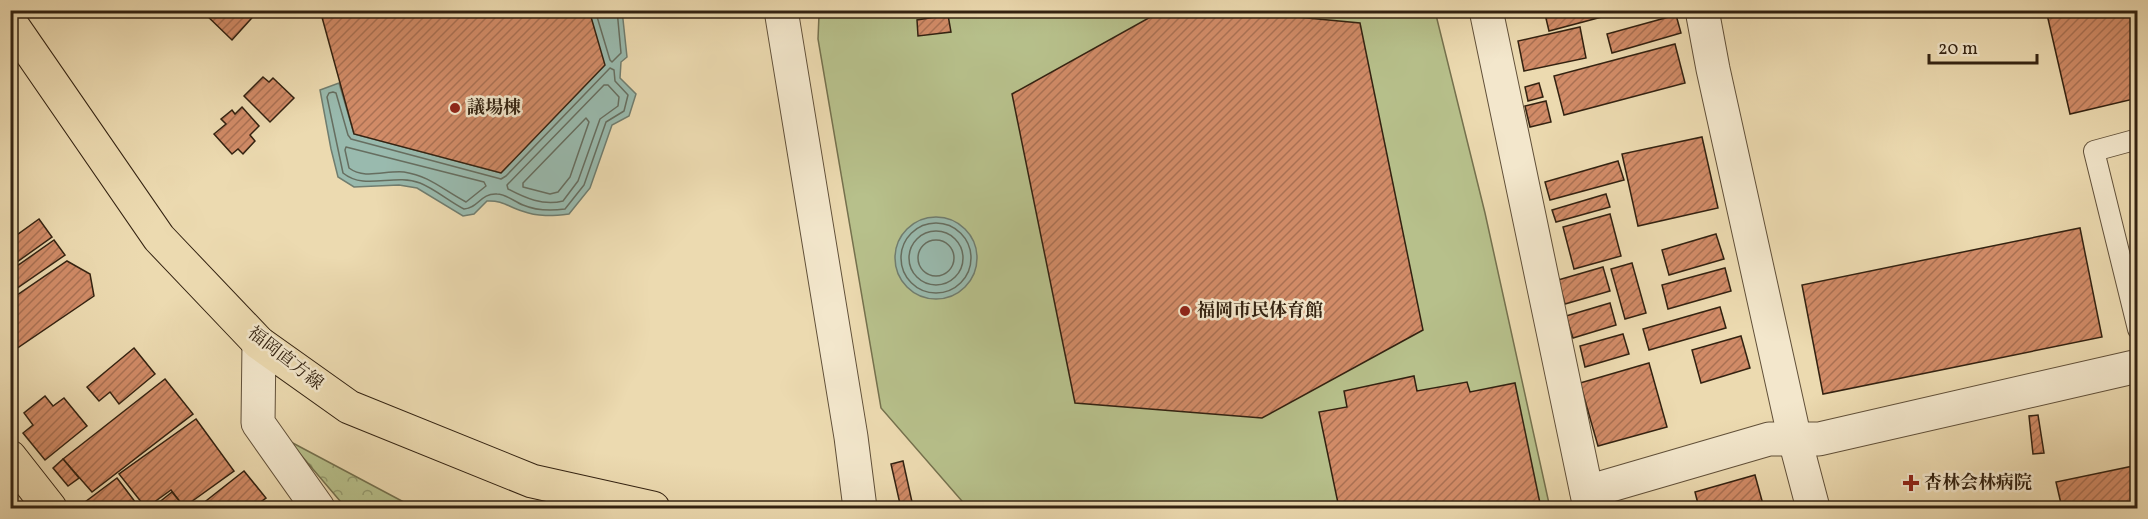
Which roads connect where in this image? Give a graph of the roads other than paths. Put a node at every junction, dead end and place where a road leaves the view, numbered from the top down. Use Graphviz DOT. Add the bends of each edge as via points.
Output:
graph roads {
  1 [pos="781,10"];
  2 [pos="1486,10"];
  3 [pos="1702,10"];
  4 [pos="10,22"];
  5 [pos="2138,139"];
  6 [pos="2138,329"];
  7 [pos="259,343"];
  8 [pos="2138,366"];
  9 [pos="1795,440"];
  10 [pos="10,457"];
  11 [pos="1589,500"];
  12 [pos="50,508"];
  13 [pos="318,508"];
  14 [pos="653,508"];
  15 [pos="860,508"];
  16 [pos="1813,508"];
  1 -- 15 [label="street"];
  2 -- 11 [label="street"];
  3 -- 9 [label="street"];
  4 -- 7 [label="main road, 福岡直方線" via="159,238"];
  5 -- 6 [label="lane" via="2094,151"];
  7 -- 13 [label="street" via="258,423"];
  7 -- 14 [label="main road, 福岡直方線" via="349,407 532,481"];
  8 -- 9 [label="street" via="1819,439"];
  9 -- 11 [label="street" via="1769,439"];
  9 -- 16 [label="street"];
  10 -- 12 [label="main road"];
}
